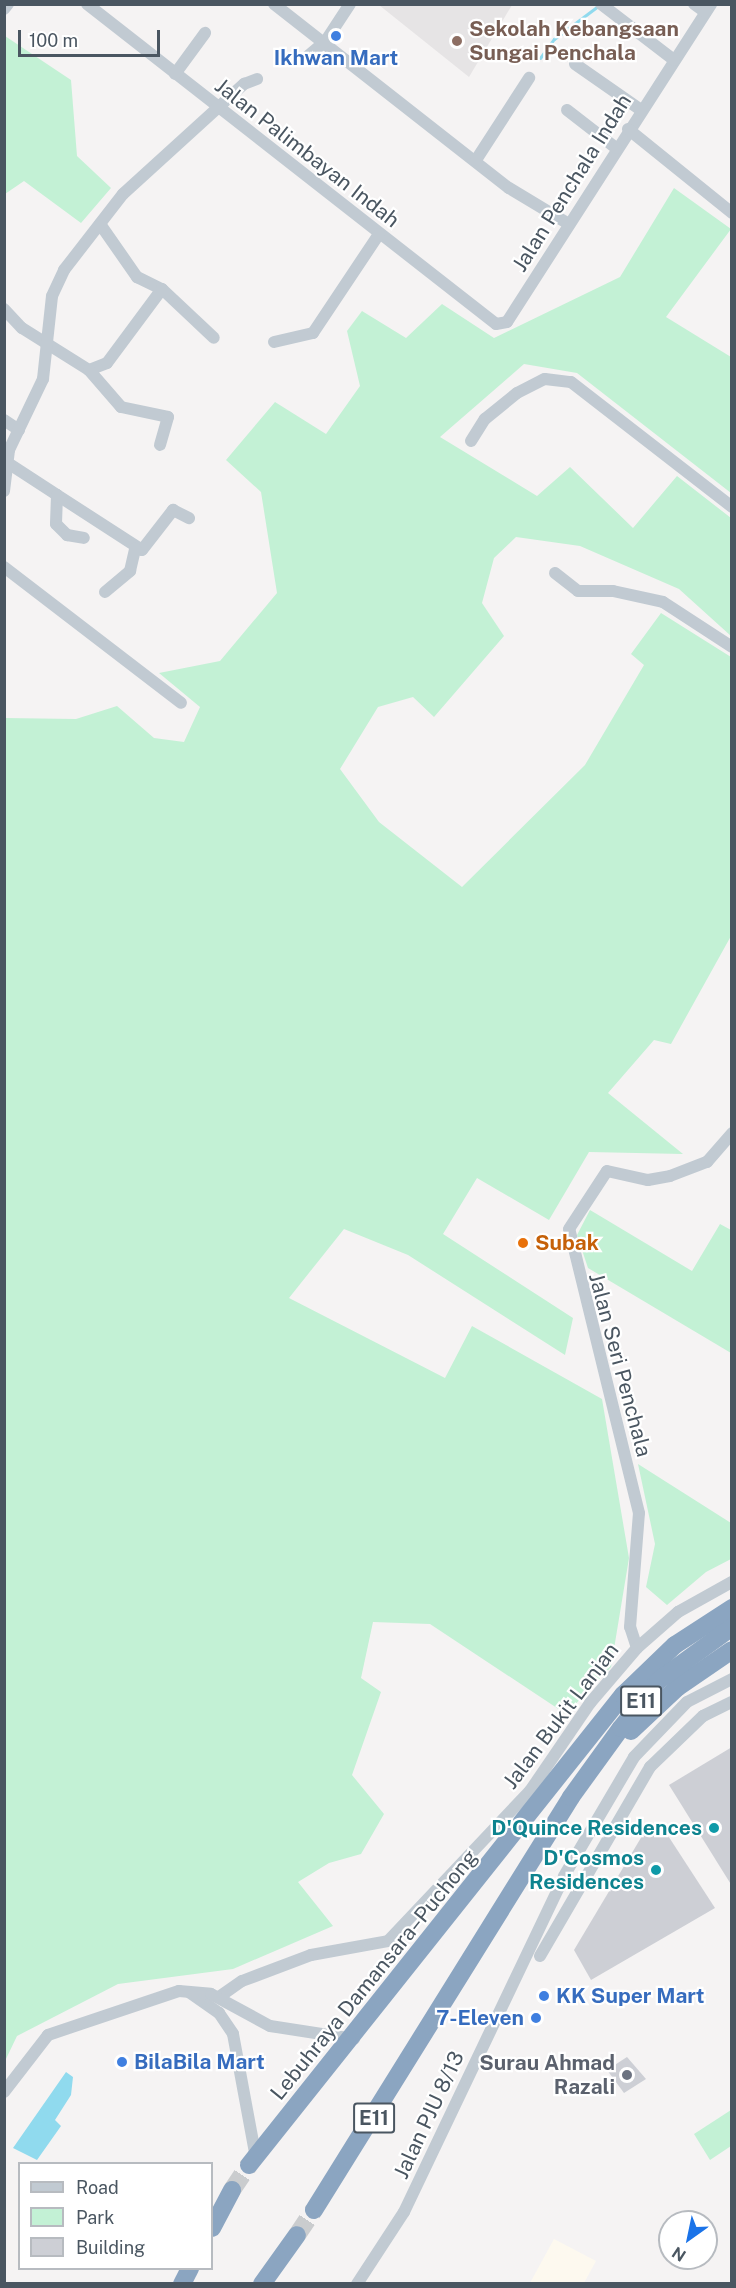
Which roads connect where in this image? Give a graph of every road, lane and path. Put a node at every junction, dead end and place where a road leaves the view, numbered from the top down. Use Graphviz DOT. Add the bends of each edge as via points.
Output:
graph roads {
  1 [pos="8,4"];
  2 [pos="87,4"];
  3 [pos="273,4"];
  4 [pos="350,4"];
  5 [pos="694,4"];
  6 [pos="604,7"];
  7 [pos="708,8"];
  8 [pos="4,9"];
  9 [pos="204,33"];
  10 [pos="325,42"];
  11 [pos="674,60"];
  12 [pos="302,61"];
  13 [pos="575,64"];
  14 [pos="175,74"];
  15 [pos="529,78"];
  16 [pos="257,79"];
  17 [pos="219,107"];
  18 [pos="567,110"];
  19 [pos="641,110"];
  20 [pos="628,129"];
  21 [pos="616,148"];
  22 [pos="476,160"];
  23 [pos="732,213"];
  24 [pos="100,224"];
  25 [pos="569,224"];
  26 [pos="379,234"];
  27 [pos="162,289"];
  28 [pos="4,309"];
  29 [pos="507,322"];
  30 [pos="214,338"];
  31 [pos="274,342"];
  32 [pos="47,344"];
  33 [pos="89,370"];
  34 [pos="4,420"];
  35 [pos="19,430"];
  36 [pos="471,441"];
  37 [pos="160,446"];
  38 [pos="11,465"];
  39 [pos="4,490"];
  40 [pos="57,495"];
  41 [pos="732,507"];
  42 [pos="189,518"];
  43 [pos="84,538"];
  44 [pos="135,549"];
  45 [pos="4,567"];
  46 [pos="555,573"];
  47 [pos="105,592"];
  48 [pos="732,647"];
  49 [pos="181,703"];
  50 [pos="732,1133"];
  51 [pos="732,1582"];
  52 [pos="732,1608"];
  53 [pos="732,1627"];
  54 [pos="637,1648"];
  55 [pos="732,1650"];
  56 [pos="732,1679"];
  57 [pos="732,1702"];
  58 [pos="572,1797"];
  59 [pos="564,1876"];
  60 [pos="582,1885"];
  61 [pos="551,1903"];
  62 [pos="557,1927"];
  63 [pos="542,1941"];
  64 [pos="524,1957"];
  65 [pos="188,1991"];
  66 [pos="219,1997"];
  67 [pos="354,2039"];
  68 [pos="4,2092"];
  69 [pos="253,2162"];
  70 [pos="232,2190"];
  71 [pos="315,2210"];
  72 [pos="213,2226"];
  73 [pos="297,2235"];
  74 [pos="262,2283"];
  75 [pos="357,2283"];
  1 -- 8 [label="street"];
  2 -- 14 [label="street, Jalan Palimbayan Indah"];
  3 -- 10 [label="street"];
  4 -- 10 [label="street"];
  5 -- 7 [label="street"];
  6 -- 11 [label="street"];
  7 -- 11 [label="street, Jalan Penchala Indah"];
  9 -- 14 [label="street"];
  10 -- 12 [label="street"];
  10 -- 22 [label="street"];
  11 -- 19 [label="street, Jalan Penchala Indah"];
  13 -- 19 [label="street"];
  14 -- 17 [label="street, Jalan Palimbayan Indah"];
  15 -- 22 [label="street"];
  16 -- 17 [label="street"];
  17 -- 24 [label="street" via="123,194"];
  17 -- 26 [label="street, Jalan Palimbayan Indah"];
  18 -- 21 [label="street"];
  19 -- 20 [label="street, Jalan Penchala Indah"];
  20 -- 21 [label="street, Jalan Penchala Indah"];
  20 -- 23 [label="street"];
  21 -- 25 [label="street, Jalan Penchala Indah"];
  22 -- 25 [label="street"];
  24 -- 27 [label="street" via="136,277"];
  24 -- 32 [label="street" via="52,296"];
  25 -- 29 [label="street, Jalan Penchala Indah"];
  26 -- 29 [label="street, Jalan Palimbayan Indah" via="496,324"];
  26 -- 31 [label="street" via="314,333"];
  27 -- 30 [label="street"];
  27 -- 33 [label="street" via="107,363"];
  28 -- 32 [label="street"];
  32 -- 33 [label="street"];
  32 -- 35 [label="street" via="43,379"];
  33 -- 37 [label="street" via="121,407 168,417"];
  34 -- 35 [label="street"];
  35 -- 38 [label="street" via="9,450"];
  36 -- 41 [label="street" via="484,419 518,393 545,379 571,382"];
  38 -- 39 [label="street"];
  38 -- 40 [label="street"];
  40 -- 43 [label="street" via="56,524 67,535"];
  40 -- 44 [label="street"];
  42 -- 44 [label="street" via="173,510 147,546"];
  44 -- 47 [label="street" via="129,571"];
  45 -- 49 [label="street"];
  46 -- 48 [label="street" via="578,591 632,593 663,602"];
  50 -- 54 [label="street, Jalan Seri Penchala" via="707,1162 670,1176 648,1180 607,1171 569,1229 639,1513 630,1627"];
  51 -- 54 [label="street, Jalan Bukit Lanjan" via="678,1612"];
  52 -- 67 [label="highway, Lebuhraya Damansara–Puchong / E11" via="675,1645 623,1695"];
  53 -- 58 [label="highway, E11" via="658,1681"];
  54 -- 66 [label="street, Jalan Bukit Lanjan" via="590,1703 530,1791 388,1941 311,1955 242,1981"];
  55 -- 58 [label="highway" via="643,1717"];
  56 -- 59 [label="street" via="687,1702 656,1730 634,1757"];
  57 -- 60 [label="street" via="703,1716 650,1767"];
  58 -- 71 [label="highway, E11"];
  59 -- 60 [label="street"];
  59 -- 61 [label="street"];
  60 -- 62 [label="street"];
  61 -- 63 [label="street"];
  61 -- 64 [label="street, Jalan PJU 8/13"];
  62 -- 63 [label="street"];
  62 -- 63 [label="street" via="540,1956"];
  63 -- 64 [label="street"];
  64 -- 75 [label="street, Jalan PJU 8/13" via="404,2212"];
  65 -- 66 [label="street"];
  65 -- 68 [label="street" via="153,1995 60,2028 37,2044"];
  65 -- 69 [label="street" via="219,2013 233,2034"];
  66 -- 67 [label="street" via="270,2026"];
  67 -- 69 [label="highway, Lebuhraya Damansara–Puchong / E11"];
  70 -- 72 [label="highway"];
  73 -- 74 [label="highway"];
}
